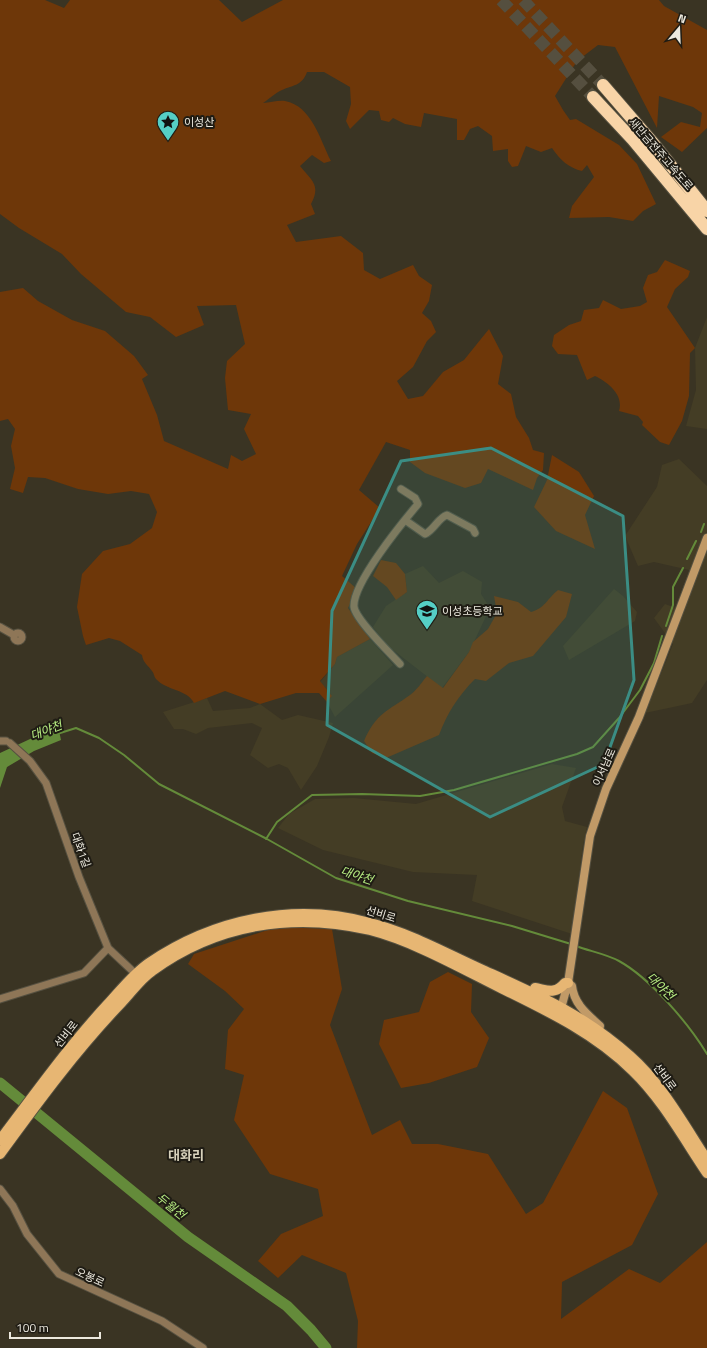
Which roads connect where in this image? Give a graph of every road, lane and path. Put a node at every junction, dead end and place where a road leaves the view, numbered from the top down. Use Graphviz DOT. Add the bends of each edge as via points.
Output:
graph roads {
  1 [pos="603,85"];
  2 [pos="593,97"];
  3 [pos="690,199"];
  4 [pos="703,211"];
  5 [pos="707,229"];
  6 [pos="401,489"];
  7 [pos="405,520"];
  8 [pos="475,533"];
  9 [pos="707,538"];
  10 [pos="0,627"];
  11 [pos="14,635"];
  12 [pos="400,664"];
  13 [pos="5,742"];
  14 [pos="108,948"];
  15 [pos="139,977"];
  16 [pos="568,984"];
  17 [pos="532,992"];
  18 [pos="0,999"];
  19 [pos="562,1007"];
  20 [pos="558,1016"];
  21 [pos="599,1030"];
  22 [pos="20,1119"];
  23 [pos="0,1140"];
  24 [pos="0,1154"];
  25 [pos="707,1160"];
  26 [pos="707,1173"];
  27 [pos="0,1189"];
  28 [pos="203,1348"];
  1 -- 3 [label="highway, 새만금전주고속도로"];
  2 -- 3 [label="highway, 새만금전주고속도로"];
  3 -- 4 [label="highway, 새만금전주고속도로"];
  4 -- 5 [label="highway, 새만금전주고속도로"];
  6 -- 7 [label="street" via="415,498 418,504"];
  7 -- 8 [label="street" via="425,534 447,515 473,529"];
  7 -- 12 [label="street" via="376,557 355,598 354,608 364,625"];
  9 -- 16 [label="main road, 이서남로" via="638,717 603,795 590,836"];
  10 -- 11 [label="street"];
  13 -- 14 [label="street, 대화1길" via="30,761 46,783 79,877"];
  14 -- 15 [label="street, 대화1길"];
  14 -- 18 [label="street" via="84,972"];
  15 -- 17 [label="main road, 선비로" via="148,963 195,936 228,924 263,917 313,914 340,916 404,934"];
  15 -- 20 [label="main road, 선비로" via="183,952 221,935 254,925 332,923 400,940"];
  15 -- 22 [label="main road, 선비로" via="86,1028"];
  16 -- 17 [label="main road" via="565,983 553,991 535,988"];
  16 -- 19 [label="main road, 이서남로"];
  16 -- 21 [label="main road" via="572,986 573,994 582,1009 600,1026"];
  17 -- 19 [label="main road, 선비로"];
  19 -- 20 [label="main road, 이서남로"];
  19 -- 21 [label="main road, 선비로"];
  20 -- 26 [label="main road, 선비로" via="597,1041 635,1073 666,1111"];
  21 -- 25 [label="main road, 선비로" via="648,1074"];
  22 -- 23 [label="main road"];
  22 -- 24 [label="main road"];
  27 -- 28 [label="street, 오봉로" via="13,1206 27,1234 59,1274 162,1320"];
}
